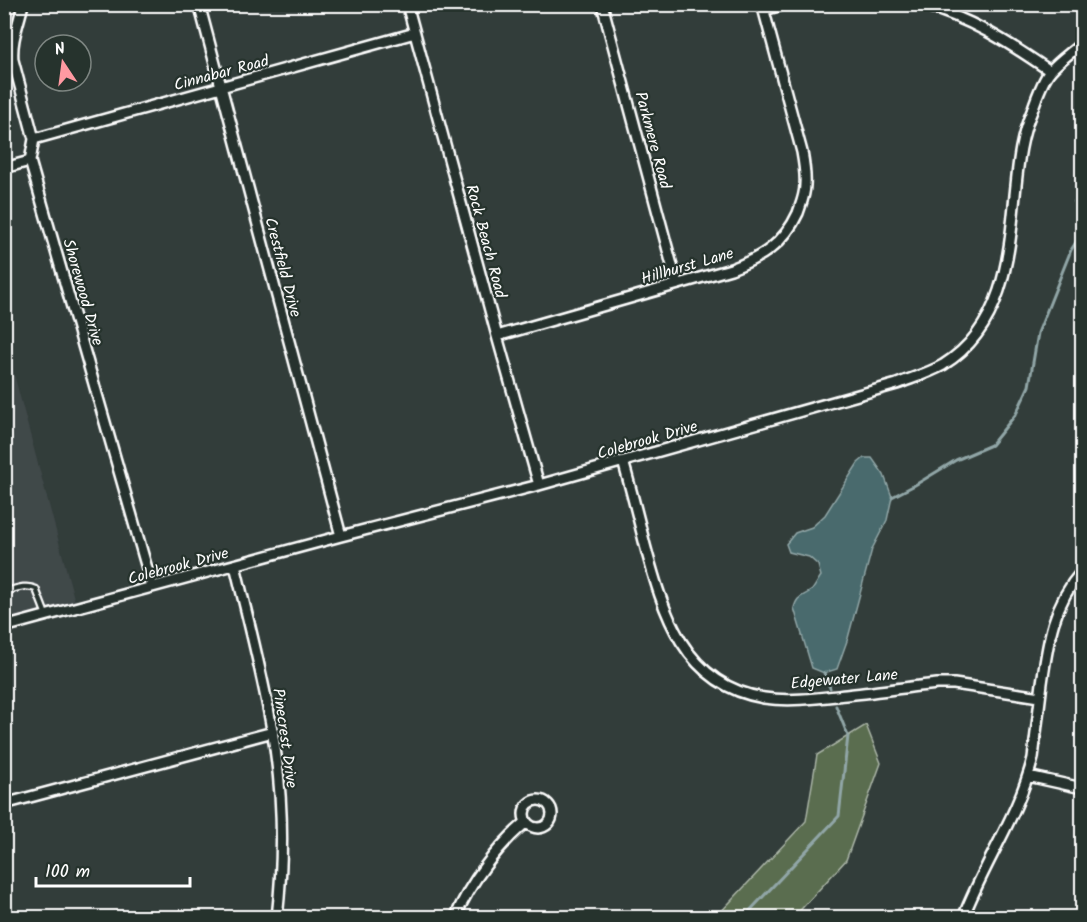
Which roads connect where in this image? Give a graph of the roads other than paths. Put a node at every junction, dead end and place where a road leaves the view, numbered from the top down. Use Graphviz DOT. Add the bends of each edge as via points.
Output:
graph roads {
  1 [pos="23,4"];
  2 [pos="199,4"];
  3 [pos="407,4"];
  4 [pos="602,4"];
  5 [pos="786,4"];
  6 [pos="920,4"];
  7 [pos="763,7"];
  8 [pos="415,33"];
  9 [pos="1083,43"];
  10 [pos="1050,71"];
  11 [pos="221,87"];
  12 [pos="34,139"];
  13 [pos="30,161"];
  14 [pos="4,168"];
  15 [pos="677,284"];
  16 [pos="497,336"];
  17 [pos="623,461"];
  18 [pos="539,485"];
  19 [pos="340,536"];
  20 [pos="235,565"];
  21 [pos="1083,571"];
  22 [pos="153,586"];
  23 [pos="4,592"];
  24 [pos="46,615"];
  25 [pos="4,627"];
  26 [pos="1041,697"];
  27 [pos="273,732"];
  28 [pos="1028,776"];
  29 [pos="1083,788"];
  30 [pos="4,804"];
  31 [pos="526,822"];
  32 [pos="277,918"];
  33 [pos="455,918"];
  34 [pos="963,918"];
  1 -- 12 [label="street, Shorewood Drive" via="12,51"];
  2 -- 11 [label="street, Crestfield Drive"];
  3 -- 8 [label="street, Rock Beach Road"];
  4 -- 15 [label="street, Parkmere Road"];
  5 -- 7 [label="street"];
  6 -- 10 [label="street" via="973,23 1014,45"];
  7 -- 15 [label="street, Hillhurst Lane" via="802,152 802,204 784,236 768,251 731,269"];
  8 -- 11 [label="street, Cinnabar Road"];
  8 -- 16 [label="street, Rock Beach Road"];
  9 -- 10 [label="street, Colebrook Drive"];
  10 -- 17 [label="street, Colebrook Drive" via="1024,134 1002,285 983,324 955,356 897,384"];
  11 -- 12 [label="street, Cinnabar Road"];
  11 -- 19 [label="street, Crestfield Drive"];
  12 -- 13 [label="street, Shorewood Drive"];
  13 -- 14 [label="street"];
  13 -- 22 [label="street, Shorewood Drive"];
  15 -- 16 [label="street, Hillhurst Lane"];
  16 -- 18 [label="street, Rock Beach Road"];
  17 -- 18 [label="street, Colebrook Drive"];
  17 -- 26 [label="street, Edgewater Lane" via="670,624 692,656 719,682 765,698 832,697 937,684"];
  18 -- 19 [label="street, Colebrook Drive"];
  19 -- 20 [label="street, Colebrook Drive"];
  20 -- 22 [label="street, Colebrook Drive"];
  20 -- 27 [label="street, Pinecrest Drive"];
  21 -- 26 [label="street" via="1070,587 1053,622"];
  22 -- 24 [label="street, Colebrook Drive"];
  23 -- 24 [label="lane" via="31,586 36,589"];
  24 -- 25 [label="street, Colebrook Drive"];
  26 -- 28 [label="street"];
  27 -- 30 [label="street"];
  27 -- 32 [label="street, Pinecrest Drive" via="280,815"];
  28 -- 29 [label="street"];
  28 -- 34 [label="street"];
  31 -- 33 [label="street" via="475,881"];
}
